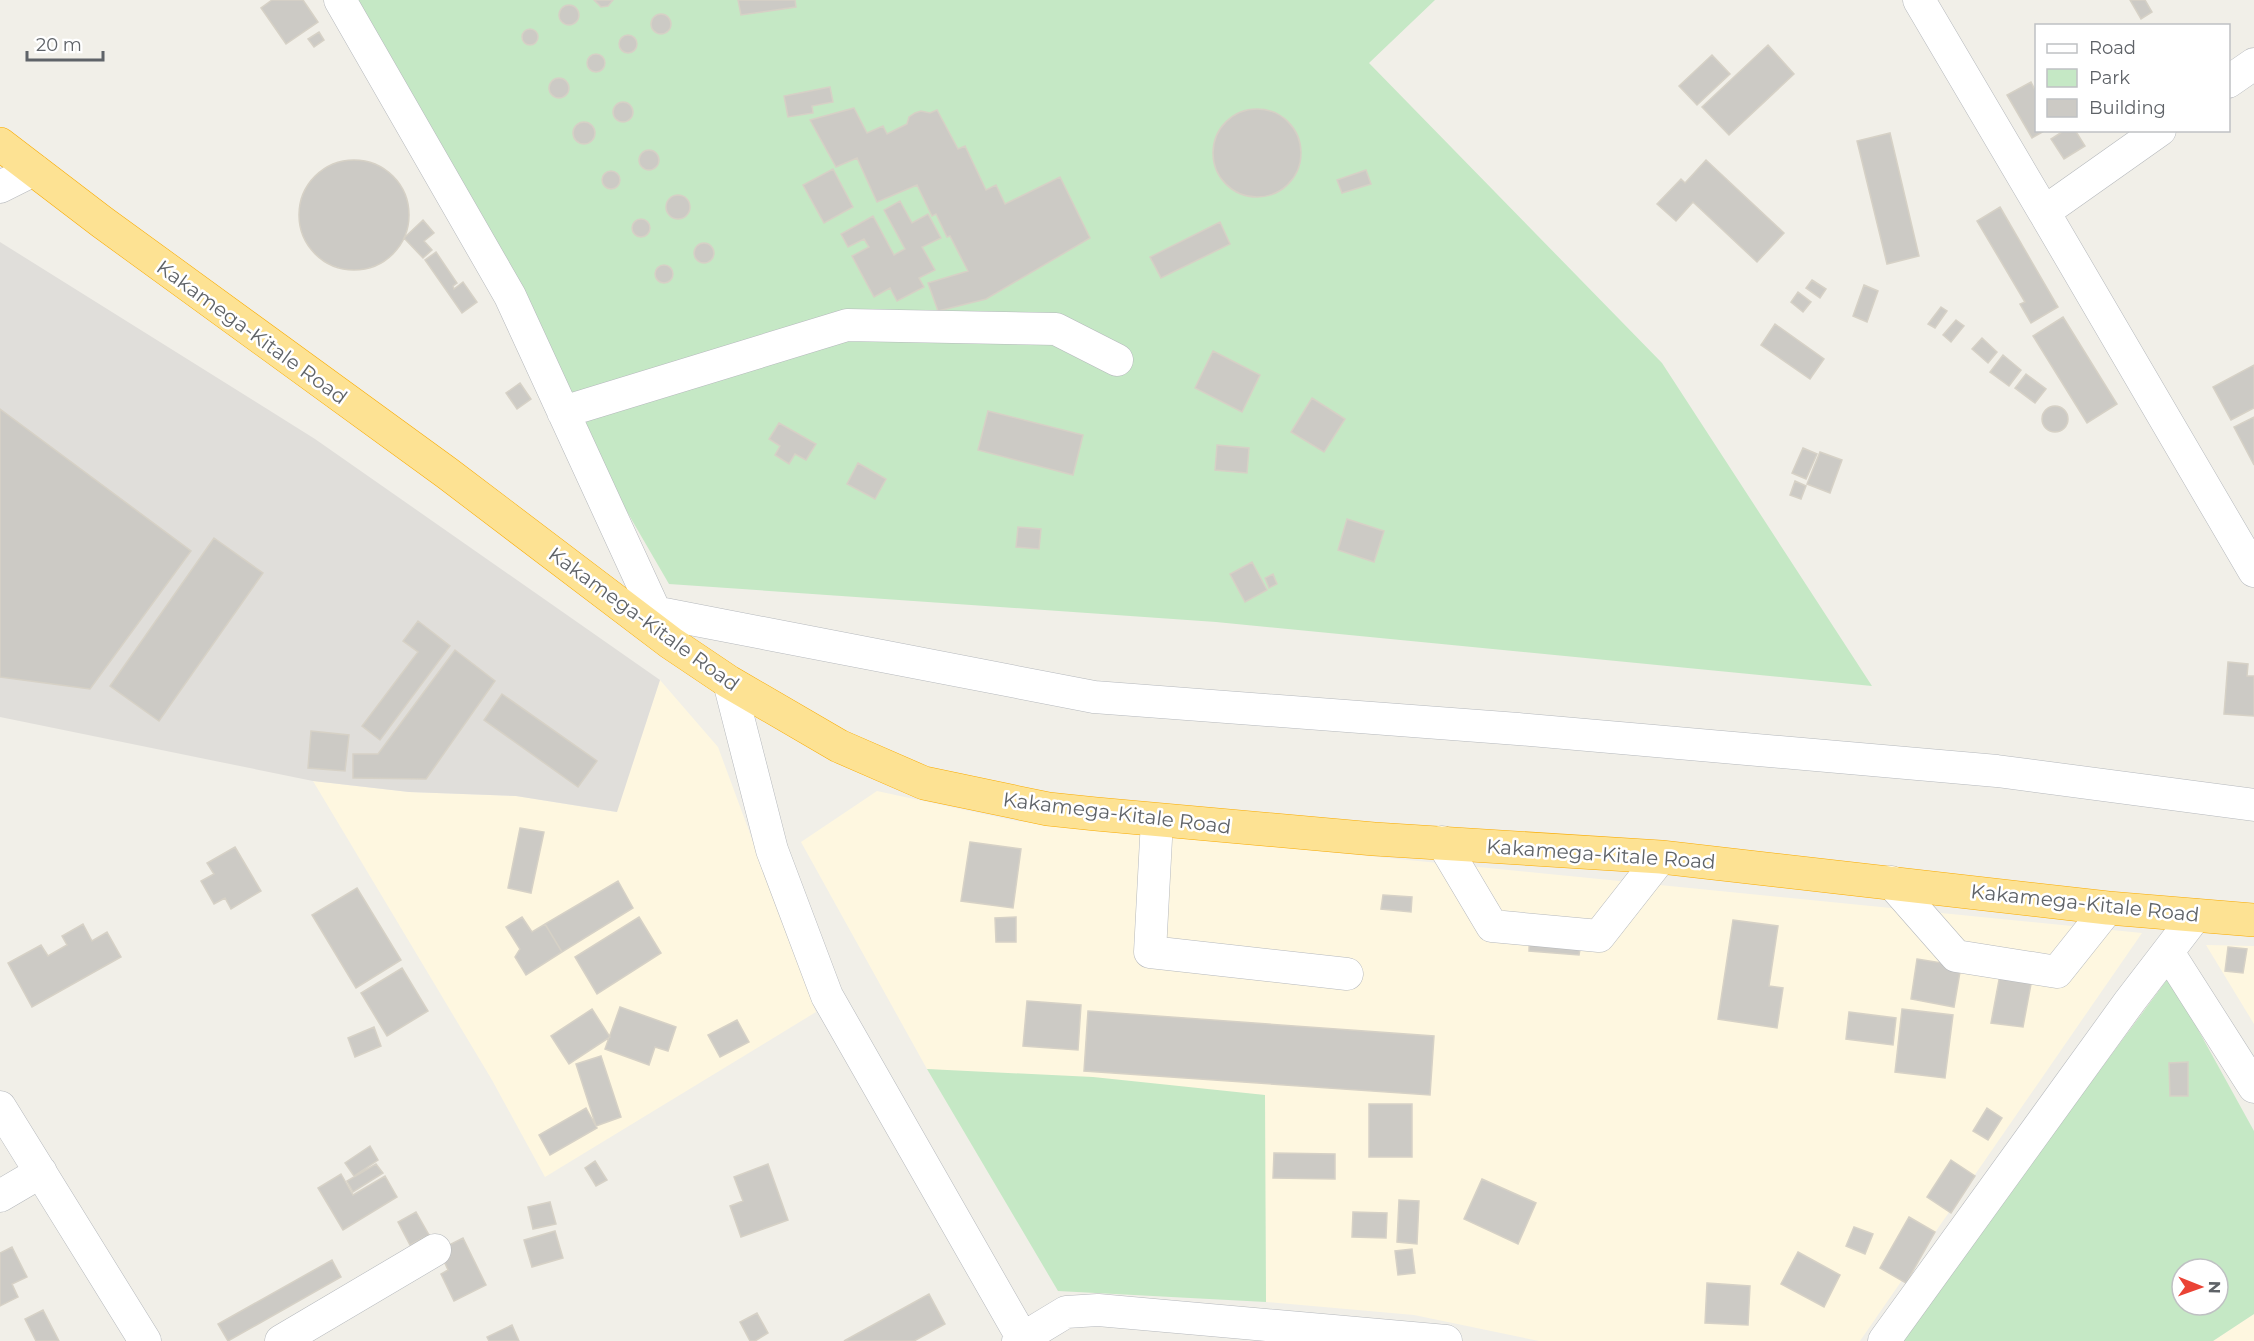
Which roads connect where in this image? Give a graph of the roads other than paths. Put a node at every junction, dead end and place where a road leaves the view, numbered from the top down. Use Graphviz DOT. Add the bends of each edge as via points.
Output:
graph roads {
  1 [pos="339,0"];
  2 [pos="1919,0"];
  3 [pos="2254,64"];
  4 [pos="2230,81"];
  5 [pos="2157,132"];
  6 [pos="0,144"];
  7 [pos="34,170"];
  8 [pos="0,187"];
  9 [pos="2044,212"];
  10 [pos="1117,360"];
  11 [pos="563,412"];
  12 [pos="2254,571"];
  13 [pos="654,612"];
  14 [pos="671,643"];
  15 [pos="729,682"];
  16 [pos="2254,805"];
  17 [pos="1157,820"];
  18 [pos="1442,842"];
  19 [pos="1661,856"];
  20 [pos="1891,882"];
  21 [pos="2108,908"];
  22 [pos="2196,915"];
  23 [pos="2254,920"];
  24 [pos="2168,952"];
  25 [pos="1347,974"];
  26 [pos="2254,1087"];
  27 [pos="0,1107"];
  28 [pos="41,1172"];
  29 [pos="0,1196"];
  30 [pos="435,1250"];
  31 [pos="1022,1340"];
  32 [pos="145,1341"];
  33 [pos="281,1341"];
  34 [pos="1446,1341"];
  35 [pos="1884,1341"];
  1 -- 11 [label="street" via="510,296"];
  2 -- 9 [label="street"];
  3 -- 4 [label="street"];
  5 -- 9 [label="street"];
  6 -- 7 [label="highway, Kakamega-Kitale Road"];
  7 -- 8 [label="street"];
  7 -- 14 [label="highway, Kakamega-Kitale Road"];
  9 -- 12 [label="street"];
  10 -- 11 [label="street" via="1056,329 847,326"];
  11 -- 13 [label="street"];
  13 -- 14 [label="street"];
  13 -- 16 [label="street" via="1094,697 1996,771"];
  14 -- 15 [label="highway, Kakamega-Kitale Road"];
  15 -- 17 [label="highway, Kakamega-Kitale Road" via="839,746 924,783 1048,809"];
  15 -- 31 [label="street" via="772,850 827,996"];
  17 -- 18 [label="highway, Kakamega-Kitale Road"];
  17 -- 25 [label="street" via="1150,952"];
  18 -- 19 [label="highway, Kakamega-Kitale Road"];
  18 -- 19 [label="street" via="1492,926 1599,936"];
  19 -- 20 [label="highway, Kakamega-Kitale Road"];
  20 -- 21 [label="highway, Kakamega-Kitale Road"];
  20 -- 21 [label="street" via="1956,956 2057,972"];
  21 -- 22 [label="highway, Kakamega-Kitale Road"];
  22 -- 23 [label="highway, Kakamega-Kitale Road"];
  22 -- 24 [label="street"];
  24 -- 26 [label="street"];
  24 -- 35 [label="street"];
  27 -- 28 [label="street"];
  28 -- 29 [label="street"];
  28 -- 32 [label="street"];
  30 -- 33 [label="street"];
  31 -- 34 [label="street" via="1066,1312 1098,1310"];
}
